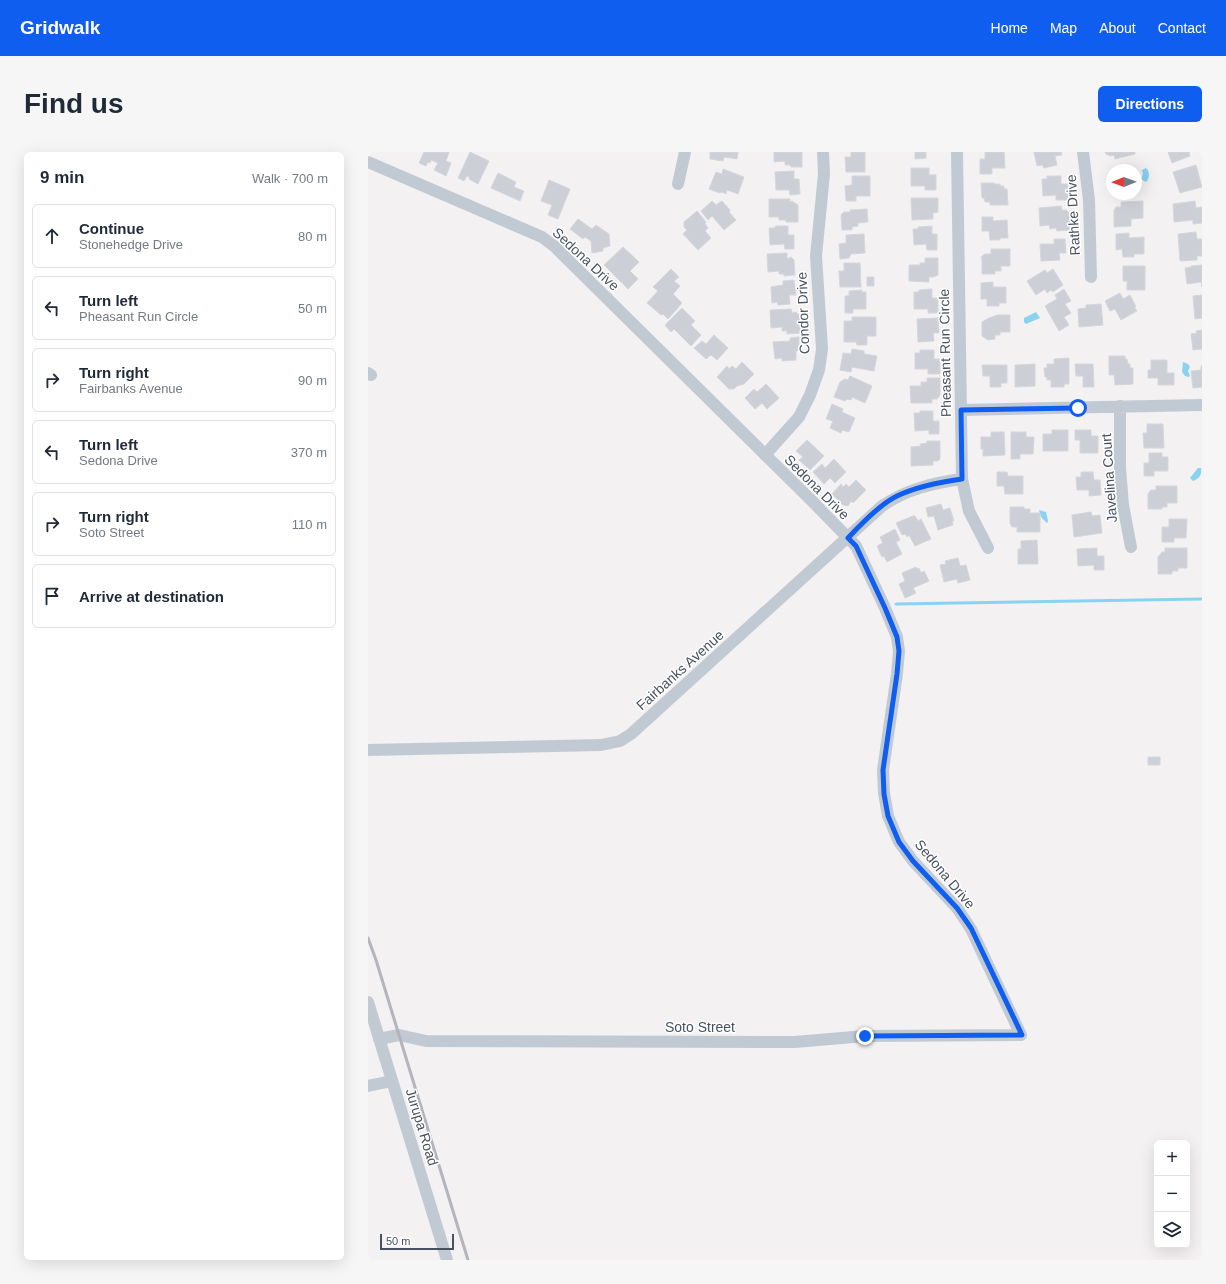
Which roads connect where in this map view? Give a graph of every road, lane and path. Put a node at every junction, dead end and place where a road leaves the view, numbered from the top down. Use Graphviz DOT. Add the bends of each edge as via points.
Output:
graph roads {
  1 [pos="685,152"];
  2 [pos="823,152"];
  3 [pos="957,152"];
  4 [pos="1083,152"];
  5 [pos="368,162"];
  6 [pos="678,184"];
  7 [pos="1091,277"];
  8 [pos="1202,405"];
  9 [pos="1120,406"];
  10 [pos="961,410"];
  11 [pos="765,455"];
  12 [pos="962,479"];
  13 [pos="848,538"];
  14 [pos="1131,547"];
  15 [pos="988,548"];
  16 [pos="368,750"];
  17 [pos="368,1002"];
  18 [pos="1022,1035"];
  19 [pos="379,1039"];
  20 [pos="392,1081"];
  21 [pos="368,1086"];
  22 [pos="447,1260"];
  1 -- 6 [label="street"];
  2 -- 11 [label="street, Condor Drive" via="824,174 816,256 822,349 819,370 799,417"];
  3 -- 10 [label="street, Pheasant Run Circle"];
  4 -- 7 [label="street, Rathke Drive" via="1089,200"];
  5 -- 11 [label="street, Sedona Drive" via="542,238 554,246"];
  8 -- 9 [label="street"];
  9 -- 10 [label="street"];
  9 -- 14 [label="street, Javelina Court" via="1120,468 1123,505"];
  10 -- 12 [label="street, Pheasant Run Circle"];
  11 -- 13 [label="street, Sedona Drive"];
  12 -- 13 [label="street, Fairbanks Avenue" via="929,484 896,496"];
  12 -- 15 [label="street, Pheasant Run Circle" via="969,512"];
  13 -- 16 [label="street, Fairbanks Avenue" via="640,727 620,740 601,745"];
  13 -- 18 [label="street, Sedona Drive" via="856,546 897,637 897,674 883,770 888,816 899,842 913,861 957,908 971,928"];
  17 -- 19 [label="street, Jurupa Road"];
  18 -- 19 [label="street, Soto Street" via="865,1036 795,1042 426,1041 400,1035"];
  19 -- 20 [label="street, Jurupa Road"];
  20 -- 21 [label="street"];
  20 -- 22 [label="street, Jurupa Road"];
}
